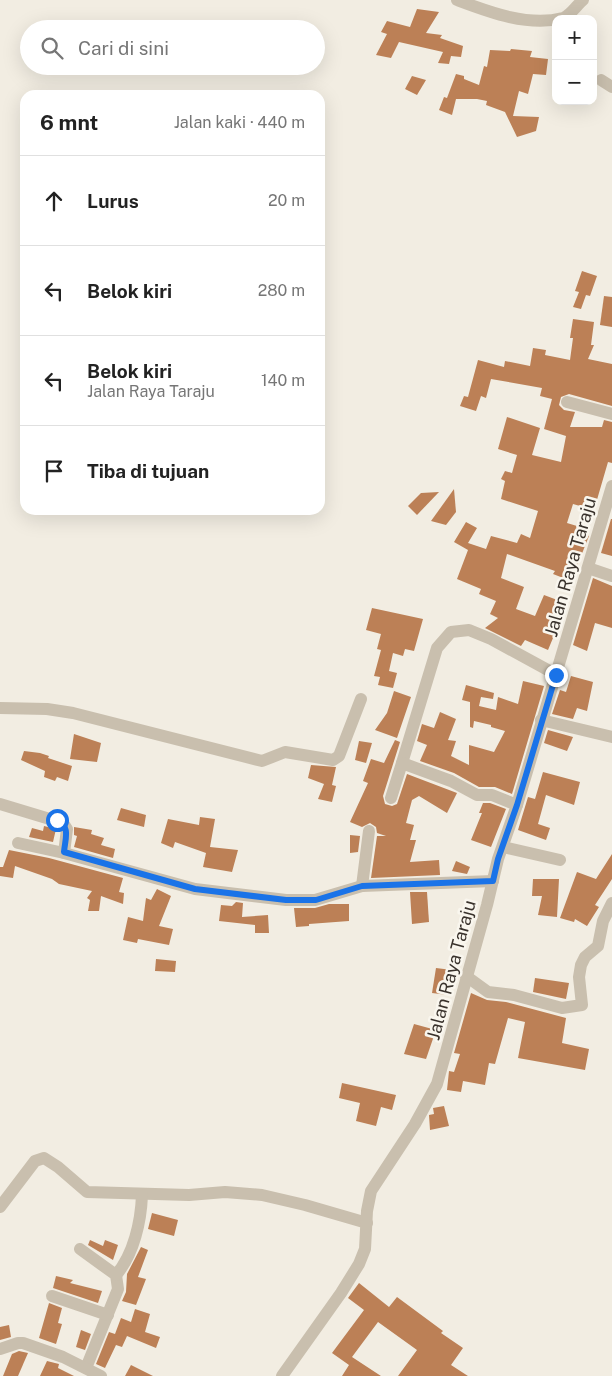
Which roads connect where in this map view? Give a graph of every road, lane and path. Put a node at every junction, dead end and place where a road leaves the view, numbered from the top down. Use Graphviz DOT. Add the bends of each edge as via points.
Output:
graph roads {
  1 [pos="458,0"];
  2 [pos="583,0"];
  3 [pos="601,80"];
  4 [pos="612,87"];
  5 [pos="567,402"];
  6 [pos="612,414"];
  7 [pos="612,486"];
  8 [pos="588,568"];
  9 [pos="612,576"];
  10 [pos="556,675"];
  11 [pos="361,699"];
  12 [pos="0,708"];
  13 [pos="541,720"];
  14 [pos="612,737"];
  15 [pos="402,763"];
  16 [pos="391,798"];
  17 [pos="0,804"];
  18 [pos="517,805"];
  19 [pos="369,831"];
  20 [pos="18,842"];
  21 [pos="503,847"];
  22 [pos="64,852"];
  23 [pos="560,860"];
  24 [pos="493,881"];
  25 [pos="362,886"];
  26 [pos="612,903"];
  27 [pos="466,976"];
  28 [pos="142,1195"];
  29 [pos="0,1207"];
  30 [pos="367,1223"];
  31 [pos="80,1249"];
  32 [pos="116,1275"];
  33 [pos="52,1296"];
  34 [pos="108,1315"];
  35 [pos="0,1349"];
  36 [pos="86,1368"];
  37 [pos="100,1376"];
  38 [pos="282,1376"];
  1 -- 2 [label="street" via="521,19 544,20 565,18"];
  3 -- 4 [label="street"];
  5 -- 6 [label="street"];
  7 -- 8 [label="street, Jalan Raya Taraju"];
  8 -- 9 [label="street"];
  8 -- 10 [label="street, Jalan Raya Taraju"];
  10 -- 13 [label="street, Jalan Raya Taraju"];
  10 -- 15 [label="street" via="491,639 469,630 451,632 437,648"];
  11 -- 12 [label="street" via="339,756 332,760 285,752 262,761 73,713"];
  13 -- 14 [label="street"];
  13 -- 18 [label="street, Jalan Raya Taraju"];
  15 -- 16 [label="street"];
  15 -- 18 [label="street" via="451,781 477,795 492,795"];
  17 -- 22 [label="street" via="64,823 67,829"];
  18 -- 21 [label="street, Jalan Raya Taraju"];
  19 -- 25 [label="street"];
  20 -- 22 [label="street"];
  21 -- 23 [label="street"];
  21 -- 24 [label="street, Jalan Raya Taraju"];
  22 -- 25 [label="street" via="195,889 262,898 316,900"];
  24 -- 25 [label="street"];
  24 -- 27 [label="street, Jalan Raya Taraju"];
  26 -- 27 [label="street" via="603,921 598,946 581,965 582,1005 562,1008 514,995 488,992"];
  27 -- 30 [label="street, Jalan Raya Taraju" via="436,1084 415,1124 371,1191"];
  28 -- 29 [label="street" via="87,1192 58,1167 40,1158"];
  28 -- 30 [label="street" via="225,1192 262,1195"];
  28 -- 32 [label="street" via="140,1220 128,1258"];
  30 -- 38 [label="street, Jalan Raya Taraju" via="359,1264"];
  31 -- 32 [label="street"];
  32 -- 34 [label="street" via="118,1289"];
  33 -- 34 [label="street"];
  34 -- 36 [label="street"];
  35 -- 36 [label="street" via="23,1343"];
  36 -- 37 [label="street"];
}
